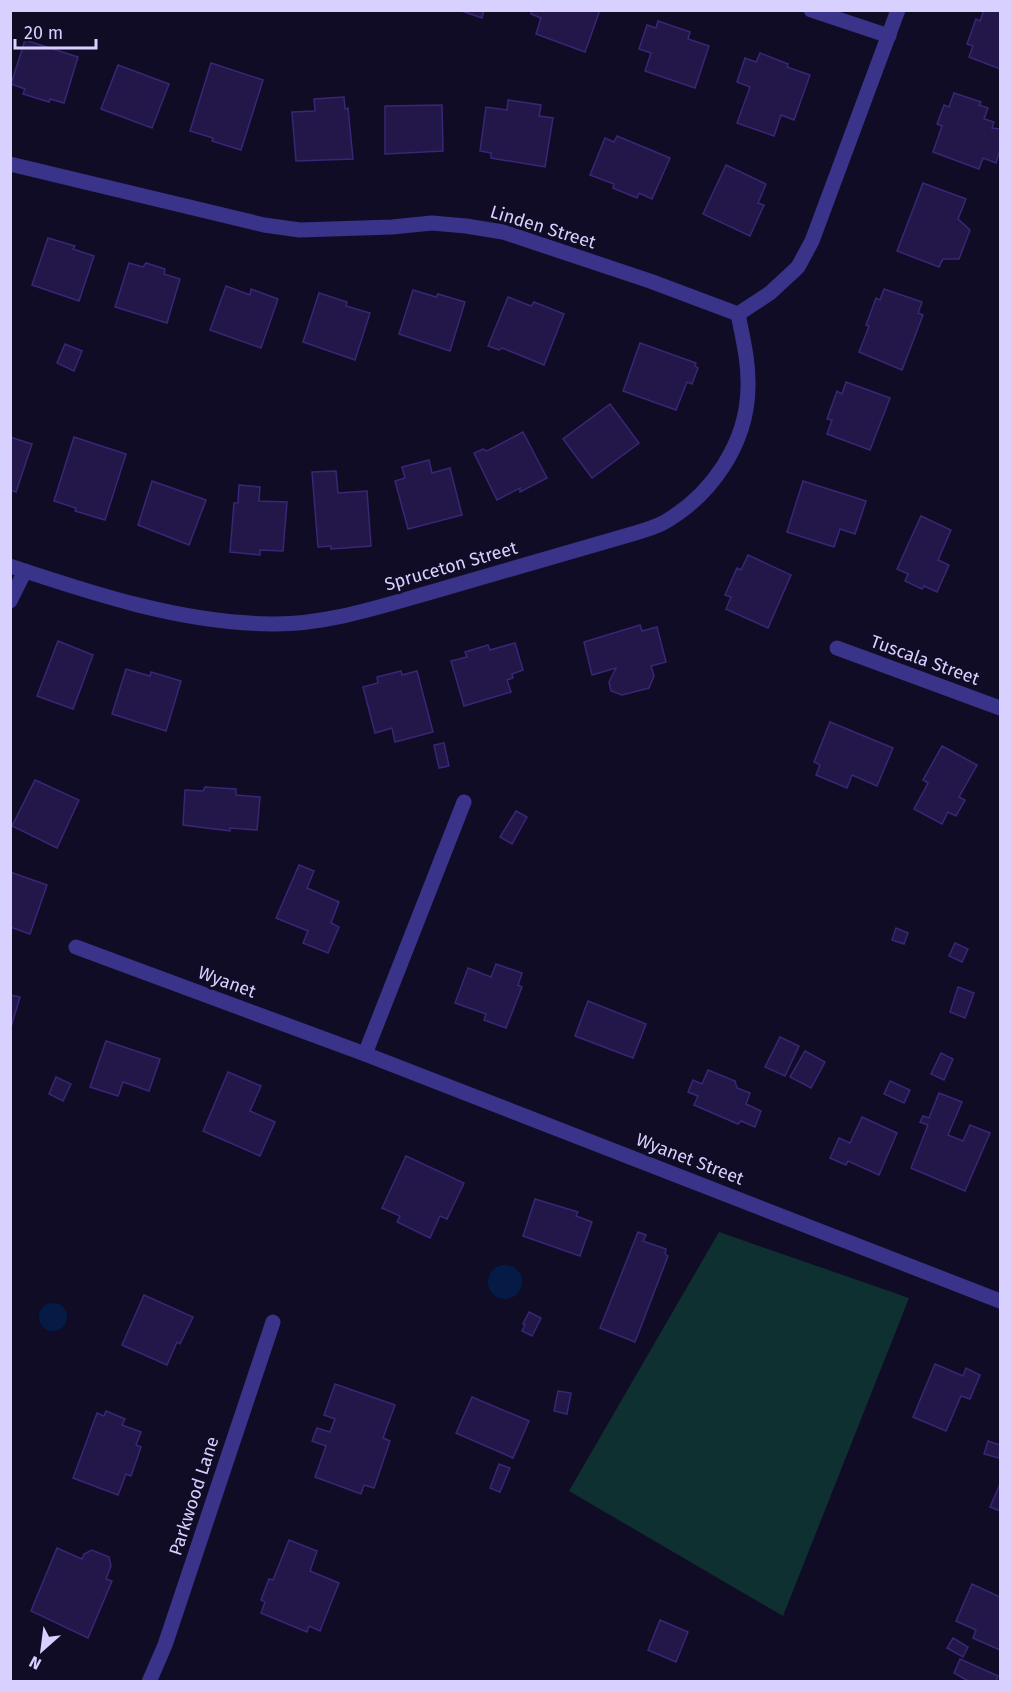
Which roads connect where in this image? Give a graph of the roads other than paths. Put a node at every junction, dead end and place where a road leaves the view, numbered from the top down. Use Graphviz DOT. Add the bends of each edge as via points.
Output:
graph roads {
  1 [pos="811,10"];
  2 [pos="898,10"];
  3 [pos="889,36"];
  4 [pos="10,164"];
  5 [pos="738,314"];
  6 [pos="18,568"];
  7 [pos="10,601"];
  8 [pos="837,648"];
  9 [pos="1000,708"];
  10 [pos="464,802"];
  11 [pos="76,947"];
  12 [pos="365,1054"];
  13 [pos="1000,1301"];
  14 [pos="273,1322"];
  15 [pos="149,1682"];
  1 -- 3 [label="street"];
  2 -- 3 [label="street"];
  3 -- 5 [label="street" via="812,241 798,267"];
  4 -- 5 [label="street, Linden Street" via="264,225 300,230 432,224 503,232"];
  5 -- 6 [label="street, Spruceton Street" via="748,387 746,414 737,443 714,481 686,507 662,523 632,534 363,612 311,622 272,624 203,619 112,598"];
  6 -- 7 [label="street"];
  8 -- 9 [label="street, Tuscala Street"];
  10 -- 12 [label="street"];
  11 -- 12 [label="street, Wyanet"];
  12 -- 13 [label="street, Wyanet Street"];
  14 -- 15 [label="street, Parkwood Lane" via="165,1645"];
}
